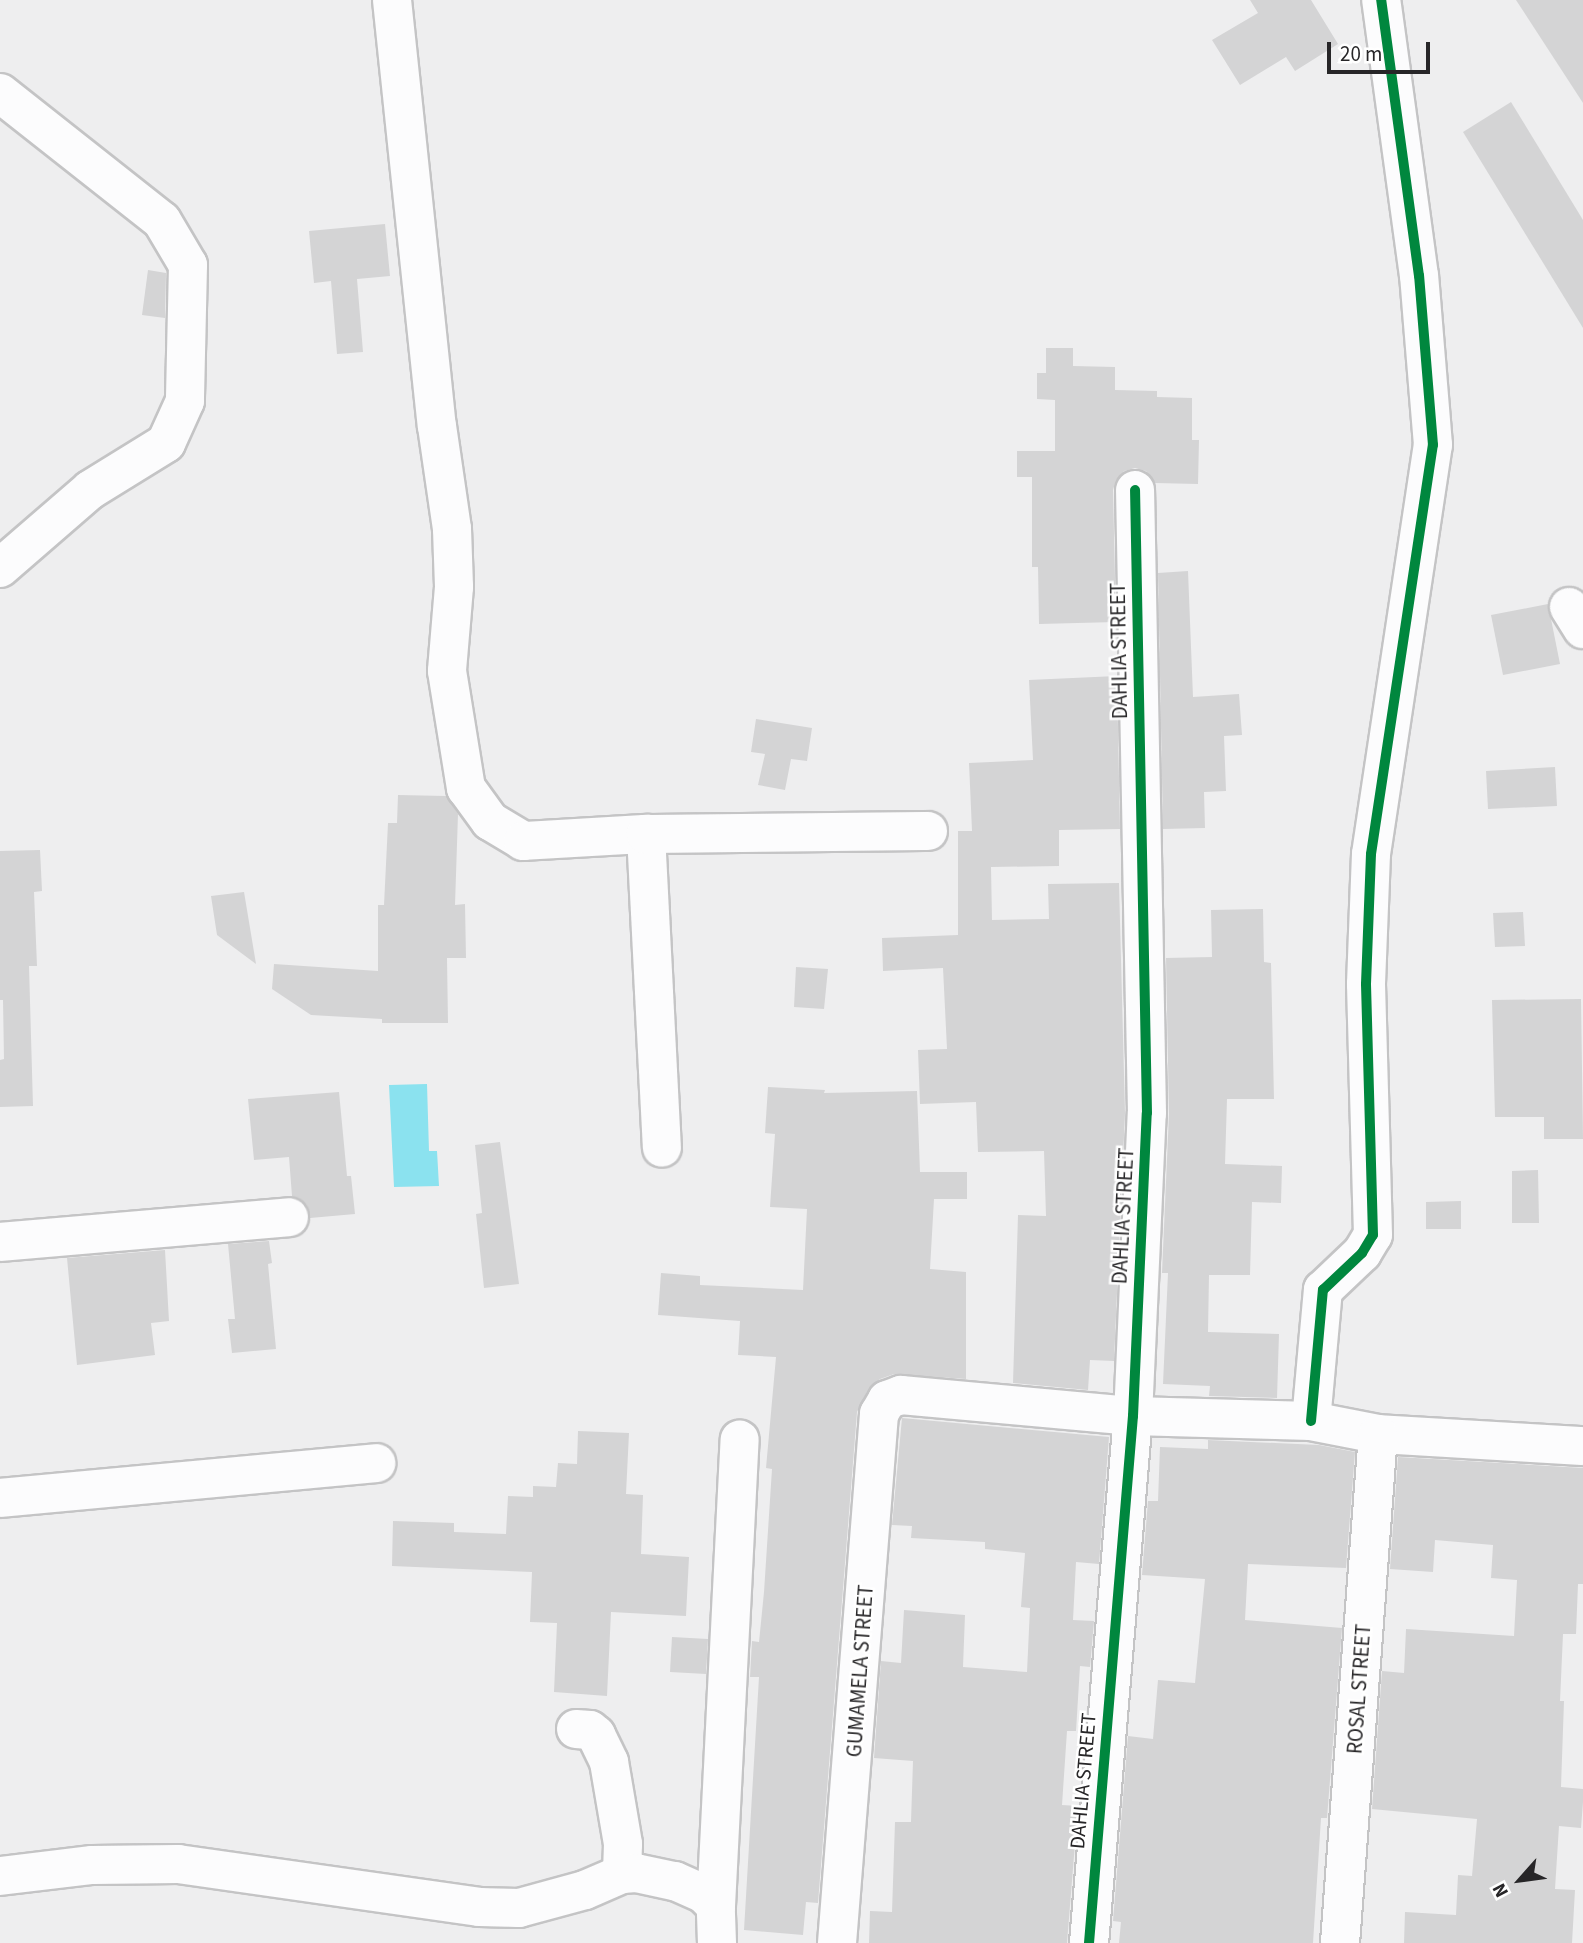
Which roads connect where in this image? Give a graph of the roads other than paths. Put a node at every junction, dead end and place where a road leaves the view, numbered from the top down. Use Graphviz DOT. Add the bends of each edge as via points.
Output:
graph roads {
  1 [pos="392,0"];
  2 [pos="1381,0"];
  3 [pos="0,93"];
  4 [pos="1135,490"];
  5 [pos="0,568"];
  6 [pos="929,831"];
  7 [pos="646,834"];
  8 [pos="662,1148"];
  9 [pos="289,1217"];
  10 [pos="0,1242"];
  11 [pos="1133,1416"];
  12 [pos="1311,1421"];
  13 [pos="1378,1434"];
  14 [pos="740,1440"];
  15 [pos="1583,1446"];
  16 [pos="376,1463"];
  17 [pos="0,1498"];
  18 [pos="576,1729"];
  19 [pos="622,1874"];
  20 [pos="0,1875"];
  21 [pos="716,1925"];
  22 [pos="837,1943"];
  23 [pos="1089,1943"];
  24 [pos="1340,1943"];
  1 -- 7 [label="street" via="452,529 454,587 446,671 466,788 489,821 523,841"];
  2 -- 12 [label="street" via="1419,276 1433,445 1371,854 1366,984 1373,1235 1362,1253 1323,1290"];
  3 -- 5 [label="street" via="162,221 188,265 185,401 166,443 90,490"];
  4 -- 11 [label="street, DAHLIA STREET" via="1147,1113"];
  6 -- 7 [label="street"];
  7 -- 8 [label="street"];
  9 -- 10 [label="street"];
  11 -- 12 [label="street"];
  11 -- 22 [label="street, GUMAMELA STREET" via="901,1395 887,1400 879,1414"];
  11 -- 23 [label="street, DAHLIA STREET"];
  12 -- 13 [label="street"];
  13 -- 15 [label="street"];
  13 -- 24 [label="street, ROSAL STREET"];
  14 -- 21 [label="street"];
  16 -- 17 [label="street"];
  18 -- 19 [label="street" via="596,1735 609,1762 623,1844"];
  19 -- 20 [label="street" via="585,1890 519,1908 479,1907 178,1864 92,1865"];
  19 -- 21 [label="street" via="636,1872 675,1881 704,1894"];
}
